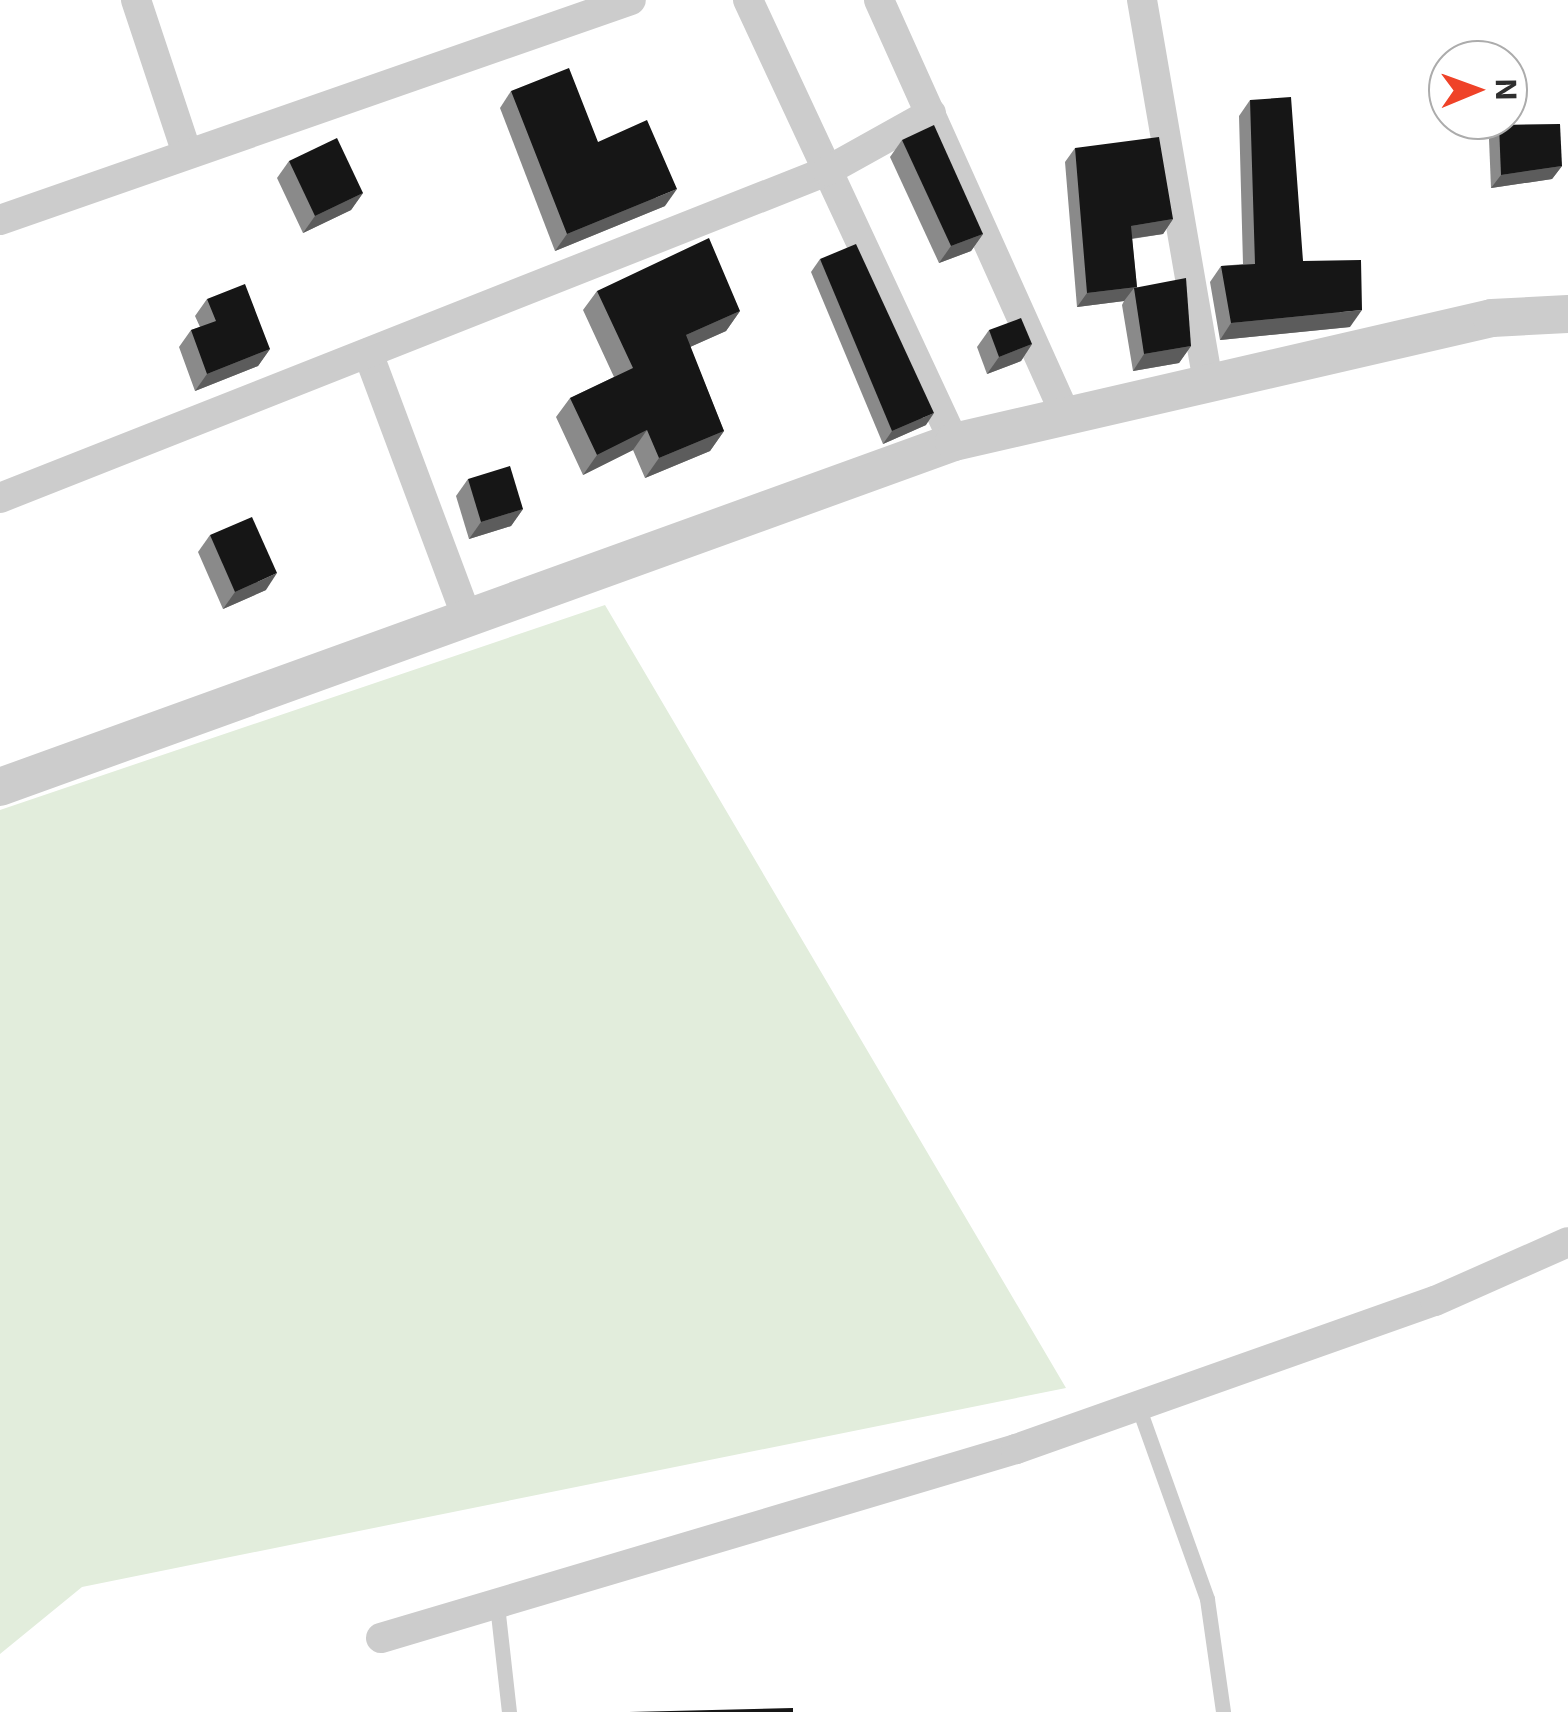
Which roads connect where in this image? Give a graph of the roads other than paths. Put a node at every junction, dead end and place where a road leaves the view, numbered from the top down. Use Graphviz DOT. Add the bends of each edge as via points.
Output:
graph roads {
  1 [pos="136,0"];
  2 [pos="630,0"];
  3 [pos="748,0"];
  4 [pos="879,0"];
  5 [pos="1142,0"];
  6 [pos="931,113"];
  7 [pos="186,150"];
  8 [pos="828,171"];
  9 [pos="0,220"];
  10 [pos="1568,314"];
  11 [pos="368,353"];
  12 [pos="1208,384"];
  13 [pos="1066,416"];
  14 [pos="954,442"];
  15 [pos="0,498"];
  16 [pos="467,618"];
  17 [pos="0,786"];
  18 [pos="1568,1242"];
  19 [pos="1138,1406"];
  20 [pos="498,1605"];
  21 [pos="381,1638"];
  22 [pos="509,1712"];
  23 [pos="1223,1712"];
  1 -- 7 [label="street"];
  2 -- 7 [label="street"];
  3 -- 8 [label="street"];
  4 -- 6 [label="street"];
  5 -- 12 [label="street"];
  6 -- 8 [label="street"];
  6 -- 13 [label="street"];
  7 -- 9 [label="street"];
  8 -- 11 [label="street"];
  8 -- 14 [label="street"];
  10 -- 12 [label="street" via="1492,318"];
  11 -- 15 [label="street"];
  11 -- 16 [label="street"];
  12 -- 13 [label="street"];
  13 -- 14 [label="street"];
  14 -- 16 [label="street"];
  16 -- 17 [label="street"];
  18 -- 19 [label="street" via="1435,1300"];
  19 -- 20 [label="street"];
  19 -- 23 [label="lane" via="1207,1599"];
  20 -- 21 [label="street"];
  20 -- 22 [label="lane"];
}
